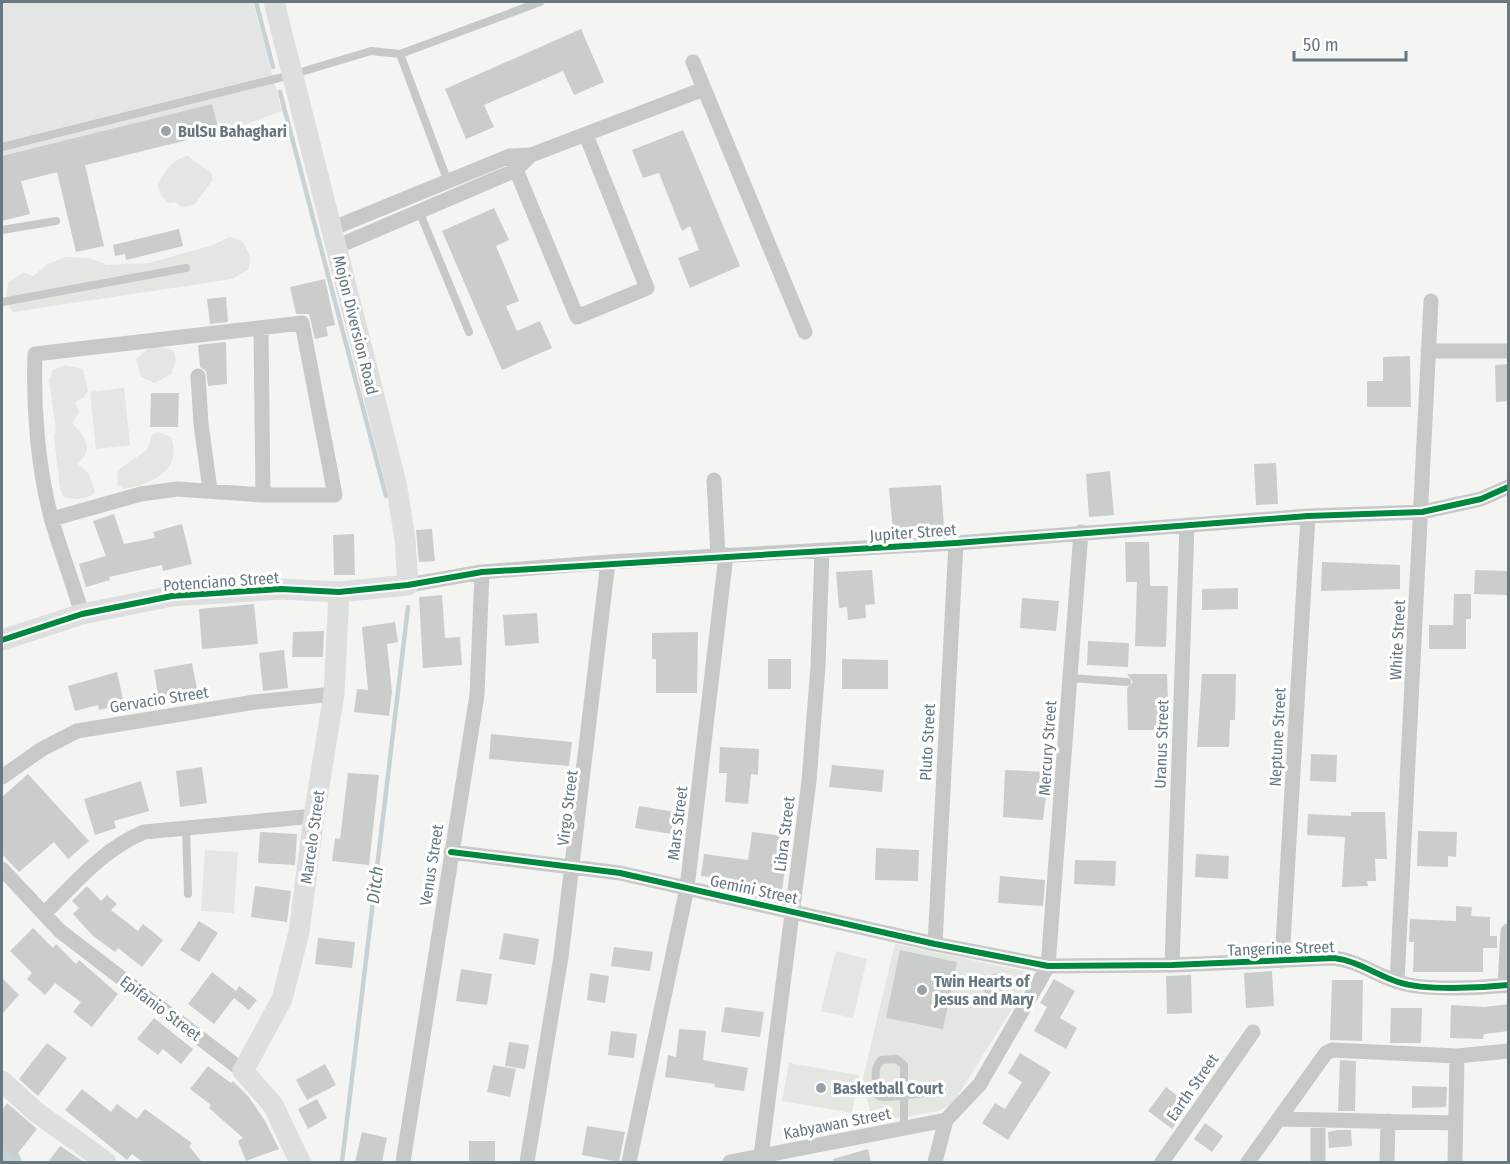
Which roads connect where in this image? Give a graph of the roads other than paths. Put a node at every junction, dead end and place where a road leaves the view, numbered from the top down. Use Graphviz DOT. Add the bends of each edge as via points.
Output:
graph roads {
  1 [pos="274,2"];
  2 [pos="540,2"];
  3 [pos="400,54"];
  4 [pos="693,62"];
  5 [pos="291,75"];
  6 [pos="704,89"];
  7 [pos="586,135"];
  8 [pos="2,147"];
  9 [pos="513,163"];
  10 [pos="448,182"];
  11 [pos="419,211"];
  12 [pos="56,221"];
  13 [pos="2,230"];
  14 [pos="334,238"];
  15 [pos="186,268"];
  16 [pos="1431,301"];
  17 [pos="2,302"];
  18 [pos="261,330"];
  19 [pos="469,332"];
  20 [pos="806,332"];
  21 [pos="1428,351"];
  22 [pos="1509,351"];
  23 [pos="198,376"];
  24 [pos="714,480"];
  25 [pos="1509,487"];
  26 [pos="210,490"];
  27 [pos="263,495"];
  28 [pos="1422,512"];
  29 [pos="1308,516"];
  30 [pos="51,519"];
  31 [pos="1187,525"];
  32 [pos="1081,532"];
  33 [pos="956,543"];
  34 [pos="822,551"];
  35 [pos="722,555"];
  36 [pos="608,562"];
  37 [pos="482,572"];
  38 [pos="408,585"];
  39 [pos="339,592"];
  40 [pos="82,614"];
  41 [pos="2,640"];
  42 [pos="1070,678"];
  43 [pos="1126,682"];
  44 [pos="334,694"];
  45 [pos="2,777"];
  46 [pos="314,816"];
  47 [pos="186,827"];
  48 [pos="451,852"];
  49 [pos="573,868"];
  50 [pos="2,869"];
  51 [pos="687,888"];
  52 [pos="188,894"];
  53 [pos="793,911"];
  54 [pos="44,914"];
  55 [pos="1509,931"];
  56 [pos="935,944"];
  57 [pos="1282,961"];
  58 [pos="1172,965"];
  59 [pos="1048,966"];
  60 [pos="1397,982"];
  61 [pos="1507,986"];
  62 [pos="1253,1032"];
  63 [pos="1509,1051"];
  64 [pos="1456,1056"];
  65 [pos="243,1071"];
  66 [pos="2,1081"];
  67 [pos="942,1090"];
  68 [pos="904,1094"];
  69 [pos="1281,1119"];
  70 [pos="946,1120"];
  71 [pos="1318,1120"];
  72 [pos="1388,1120"];
  73 [pos="1455,1123"];
  74 [pos="904,1128"];
  75 [pos="762,1156"];
  76 [pos="1250,1161"];
  77 [pos="106,1162"];
  78 [pos="300,1162"];
  79 [pos="403,1162"];
  80 [pos="527,1162"];
  81 [pos="629,1162"];
  82 [pos="730,1162"];
  83 [pos="935,1162"];
  84 [pos="1161,1162"];
  85 [pos="1318,1162"];
  86 [pos="1387,1162"];
  87 [pos="1455,1162"];
  1 -- 5 [label="street, Mojon Diversion Road"];
  2 -- 3 [label="lane"];
  3 -- 5 [label="lane" via="371,51"];
  3 -- 10 [label="lane"];
  4 -- 6 [label="street"];
  5 -- 8 [label="lane"];
  5 -- 14 [label="street, Mojon Diversion Road"];
  6 -- 7 [label="street"];
  6 -- 20 [label="street"];
  7 -- 9 [label="street"];
  7 -- 9 [label="street" via="648,288 577,317"];
  9 -- 10 [label="street"];
  9 -- 11 [label="street"];
  10 -- 14 [label="street"];
  11 -- 14 [label="street"];
  11 -- 19 [label="lane"];
  12 -- 13 [label="lane"];
  14 -- 38 [label="street, Mojon Diversion Road" via="396,483"];
  15 -- 17 [label="lane"];
  16 -- 21 [label="street, White Street"];
  18 -- 27 [label="street"];
  18 -- 27 [label="street" via="302,323 334,495"];
  18 -- 30 [label="street" via="35,354 40,448"];
  21 -- 22 [label="street"];
  21 -- 28 [label="street, White Street"];
  23 -- 26 [label="street"];
  24 -- 35 [label="street, Mars Street"];
  25 -- 28 [label="street, Jupiter Street" via="1481,499"];
  26 -- 27 [label="street"];
  26 -- 30 [label="street" via="141,494"];
  28 -- 29 [label="street, Jupiter Street"];
  28 -- 60 [label="street, White Street"];
  29 -- 31 [label="street, Jupiter Street"];
  29 -- 57 [label="street, Neptune Street"];
  30 -- 40 [label="street"];
  31 -- 32 [label="street, Jupiter Street"];
  31 -- 58 [label="street, Uranus Street"];
  32 -- 33 [label="street, Jupiter Street"];
  32 -- 42 [label="street, Mercury Street"];
  33 -- 34 [label="street, Jupiter Street"];
  33 -- 56 [label="street, Pluto Street"];
  34 -- 35 [label="street, Jupiter Street"];
  34 -- 53 [label="street, Libra Street" via="815,712"];
  35 -- 36 [label="street, Jupiter Street"];
  35 -- 51 [label="street, Mars Street"];
  36 -- 37 [label="street, Jupiter Street"];
  36 -- 49 [label="street, Virgo Street"];
  37 -- 38 [label="street, Jupiter Street"];
  37 -- 48 [label="street, Venus Street" via="477,695"];
  38 -- 39 [label="street"];
  39 -- 40 [label="street, Potenciano Street" via="281,589 172,596"];
  39 -- 44 [label="street, Marcelo Street"];
  40 -- 41 [label="street, Potenciano Street"];
  42 -- 43 [label="lane"];
  42 -- 59 [label="street, Mercury Street"];
  44 -- 45 [label="street, Gervacio Street" via="243,704 77,731"];
  44 -- 46 [label="street, Marcelo Street"];
  46 -- 47 [label="street"];
  46 -- 65 [label="street, Marcelo Street" via="299,932 282,999"];
  47 -- 52 [label="lane"];
  47 -- 54 [label="street" via="144,832 123,840"];
  48 -- 49 [label="street, Gemini Street"];
  48 -- 79 [label="street, Venus Street"];
  49 -- 51 [label="street, Gemini Street" via="620,873"];
  49 -- 80 [label="street, Virgo Street"];
  50 -- 54 [label="street, Epifanio Street"];
  51 -- 53 [label="street, Gemini Street"];
  51 -- 81 [label="street, Mars Street"];
  53 -- 56 [label="street, Gemini Street"];
  53 -- 75 [label="street, Libra Street"];
  54 -- 65 [label="street, Epifanio Street" via="60,931"];
  55 -- 61 [label="street"];
  56 -- 59 [label="street, Gemini Street"];
  57 -- 58 [label="street, Tangerine Street"];
  57 -- 60 [label="street, Tangerine Street" via="1348,960"];
  58 -- 59 [label="street, Tangerine Street"];
  59 -- 70 [label="street" via="980,1084"];
  60 -- 61 [label="street, Tangerine Street" via="1414,986"];
  62 -- 84 [label="street, Earth Street"];
  63 -- 64 [label="street"];
  64 -- 69 [label="street" via="1332,1050 1326,1053"];
  64 -- 73 [label="street"];
  65 -- 78 [label="street, Epifanio Street" via="273,1106"];
  66 -- 77 [label="street" via="36,1112"];
  67 -- 68 [label="lane"];
  68 -- 68 [label="lane" via="884,1097 876,1092 875,1071 881,1060 896,1059 904,1065"];
  68 -- 74 [label="lane"];
  69 -- 71 [label="street"];
  69 -- 76 [label="street"];
  70 -- 74 [label="street, Kabyawan Street"];
  70 -- 83 [label="street"];
  71 -- 72 [label="street"];
  71 -- 85 [label="street"];
  72 -- 73 [label="street"];
  72 -- 86 [label="street"];
  73 -- 87 [label="street"];
  74 -- 75 [label="street, Kabyawan Street"];
  75 -- 82 [label="street, Kabyawan Street"];
}
